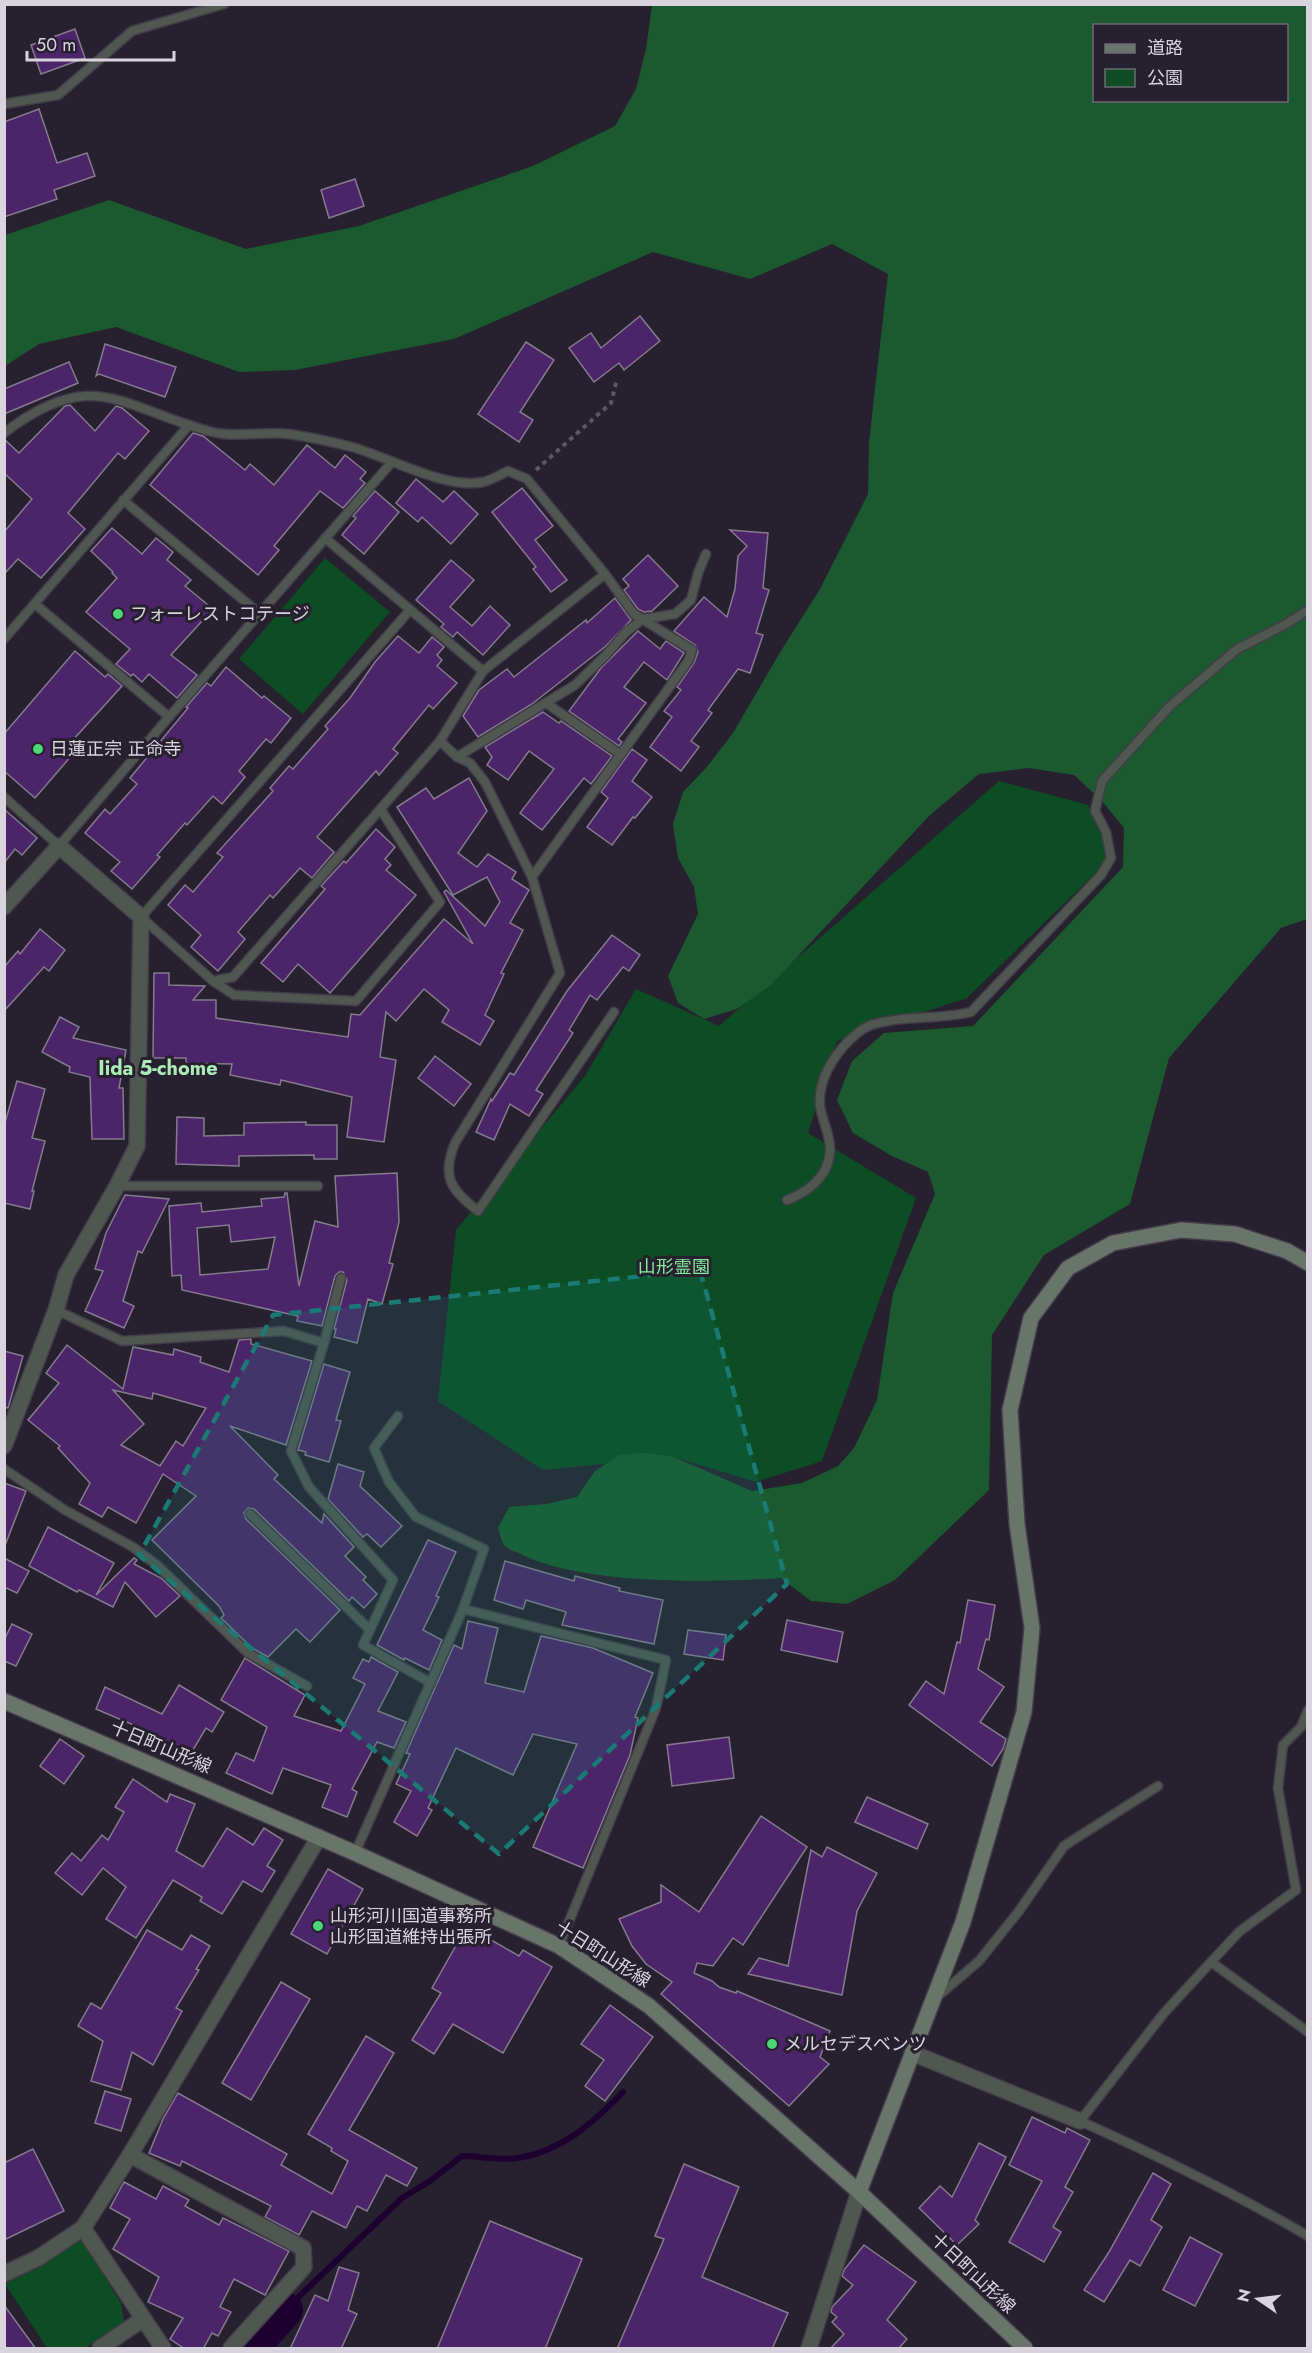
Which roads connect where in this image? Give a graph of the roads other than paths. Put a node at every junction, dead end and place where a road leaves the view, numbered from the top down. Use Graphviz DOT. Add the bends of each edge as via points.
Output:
graph roads {
  1 [pos="224,4"];
  2 [pos="4,104"];
  3 [pos="189,425"];
  4 [pos="4,434"];
  5 [pos="392,462"];
  6 [pos="123,500"];
  7 [pos="326,538"];
  8 [pos="706,554"];
  9 [pos="605,573"];
  10 [pos="35,604"];
  11 [pos="410,610"];
  12 [pos="1308,610"];
  13 [pos="260,614"];
  14 [pos="643,619"];
  15 [pos="4,639"];
  16 [pos="483,671"];
  17 [pos="546,703"];
  18 [pos="169,717"];
  19 [pos="440,741"];
  20 [pos="620,754"];
  21 [pos="457,757"];
  22 [pos="4,797"];
  23 [pos="381,810"];
  24 [pos="59,846"];
  25 [pos="532,877"];
  26 [pos="4,907"];
  27 [pos="141,917"];
  28 [pos="213,981"];
  29 [pos="614,1012"];
  30 [pos="117,1186"];
  31 [pos="318,1186"];
  32 [pos="787,1200"];
  33 [pos="1308,1263"];
  34 [pos="341,1278"];
  35 [pos="56,1310"];
  36 [pos="324,1343"];
  37 [pos="398,1416"];
  38 [pos="4,1446"];
  39 [pos="4,1468"];
  40 [pos="250,1514"];
  41 [pos="463,1608"];
  42 [pos="369,1629"];
  43 [pos="431,1683"];
  44 [pos="307,1686"];
  45 [pos="4,1701"];
  46 [pos="1308,1710"];
  47 [pos="1158,1786"];
  48 [pos="319,1837"];
  49 [pos="355,1853"];
  50 [pos="558,1946"];
  51 [pos="1211,1962"];
  52 [pos="932,2001"];
  53 [pos="1308,2032"];
  54 [pos="912,2053"];
  55 [pos="1080,2121"];
  56 [pos="130,2154"];
  57 [pos="859,2192"];
  58 [pos="83,2228"];
  59 [pos="1308,2236"];
  60 [pos="4,2274"];
  61 [pos="143,2319"];
  62 [pos="100,2349"];
  63 [pos="163,2349"];
  64 [pos="231,2349"];
  65 [pos="809,2349"];
  66 [pos="1025,2349"];
  1 -- 2 [label="lane" via="132,31 58,95"];
  3 -- 4 [label="lane" via="109,396 78,396 46,406"];
  3 -- 5 [label="lane" via="215,433 289,434 352,447"];
  3 -- 6 [label="lane"];
  5 -- 7 [label="lane"];
  5 -- 9 [label="lane" via="455,481 482,482 508,471 526,479"];
  6 -- 10 [label="lane"];
  6 -- 13 [label="lane"];
  7 -- 11 [label="lane"];
  7 -- 13 [label="lane"];
  8 -- 14 [label="lane" via="691,600 675,615"];
  9 -- 14 [label="lane" via="634,614"];
  9 -- 16 [label="lane"];
  10 -- 15 [label="lane"];
  10 -- 18 [label="lane"];
  11 -- 16 [label="lane"];
  11 -- 27 [label="lane"];
  12 -- 32 [label="lane" via="1238,649 1170,706 1102,781 1095,811 1106,831 1111,858 1094,883 971,1012 869,1026 849,1040 830,1064 822,1088 820,1106 830,1152 824,1171 804,1193"];
  13 -- 18 [label="lane"];
  14 -- 17 [label="lane" via="574,685"];
  14 -- 20 [label="lane" via="692,650 689,660"];
  16 -- 19 [label="lane"];
  17 -- 20 [label="lane"];
  17 -- 21 [label="lane"];
  18 -- 24 [label="lane"];
  19 -- 21 [label="lane"];
  19 -- 23 [label="lane"];
  20 -- 25 [label="lane"];
  21 -- 25 [label="lane" via="470,763 485,782"];
  22 -- 24 [label="lane"];
  23 -- 28 [label="lane" via="233,978"];
  23 -- 28 [label="lane" via="440,902 356,1001 234,995"];
  24 -- 26 [label="street"];
  24 -- 27 [label="street"];
  25 -- 29 [label="lane" via="560,973 450,1156 448,1177 458,1195 478,1211"];
  27 -- 28 [label="lane"];
  27 -- 30 [label="street" via="137,1146"];
  30 -- 31 [label="lane"];
  30 -- 35 [label="street" via="66,1275"];
  33 -- 52 [label="main road" via="1287,1251 1235,1234 1170,1232 1113,1244 1068,1268 1031,1318 1010,1410 1017,1524 1032,1628 1024,1712 963,1922"];
  34 -- 36 [label="lane"];
  35 -- 36 [label="lane" via="122,1341 284,1331"];
  35 -- 38 [label="street"];
  36 -- 42 [label="lane" via="291,1451 309,1487 393,1580"];
  37 -- 41 [label="lane" via="374,1448 389,1482 416,1517 484,1549"];
  39 -- 44 [label="lane" via="65,1510 133,1547 248,1653"];
  40 -- 42 [label="lane"];
  41 -- 43 [label="lane"];
  41 -- 50 [label="lane" via="666,1660 657,1708"];
  42 -- 43 [label="lane" via="363,1645"];
  43 -- 49 [label="lane"];
  45 -- 48 [label="main road, 十日町山形線"];
  46 -- 51 [label="lane" via="1301,1727 1283,1745 1278,1788 1296,1890 1240,1931"];
  47 -- 52 [label="lane" via="1064,1846 979,1962"];
  48 -- 49 [label="main road, 十日町山形線"];
  48 -- 56 [label="street"];
  49 -- 50 [label="main road, 十日町山形線"];
  50 -- 57 [label="main road, 十日町山形線" via="648,2006"];
  51 -- 53 [label="lane"];
  51 -- 55 [label="lane" via="1164,2013"];
  52 -- 54 [label="main road"];
  54 -- 55 [label="street"];
  54 -- 57 [label="main road"];
  55 -- 59 [label="lane" via="1169,2161"];
  56 -- 58 [label="street"];
  56 -- 64 [label="street" via="303,2248 304,2267"];
  57 -- 65 [label="street"];
  57 -- 66 [label="main road, 十日町山形線"];
  58 -- 60 [label="street" via="38,2258"];
  58 -- 61 [label="street"];
  61 -- 62 [label="street"];
  61 -- 63 [label="street"];
}
